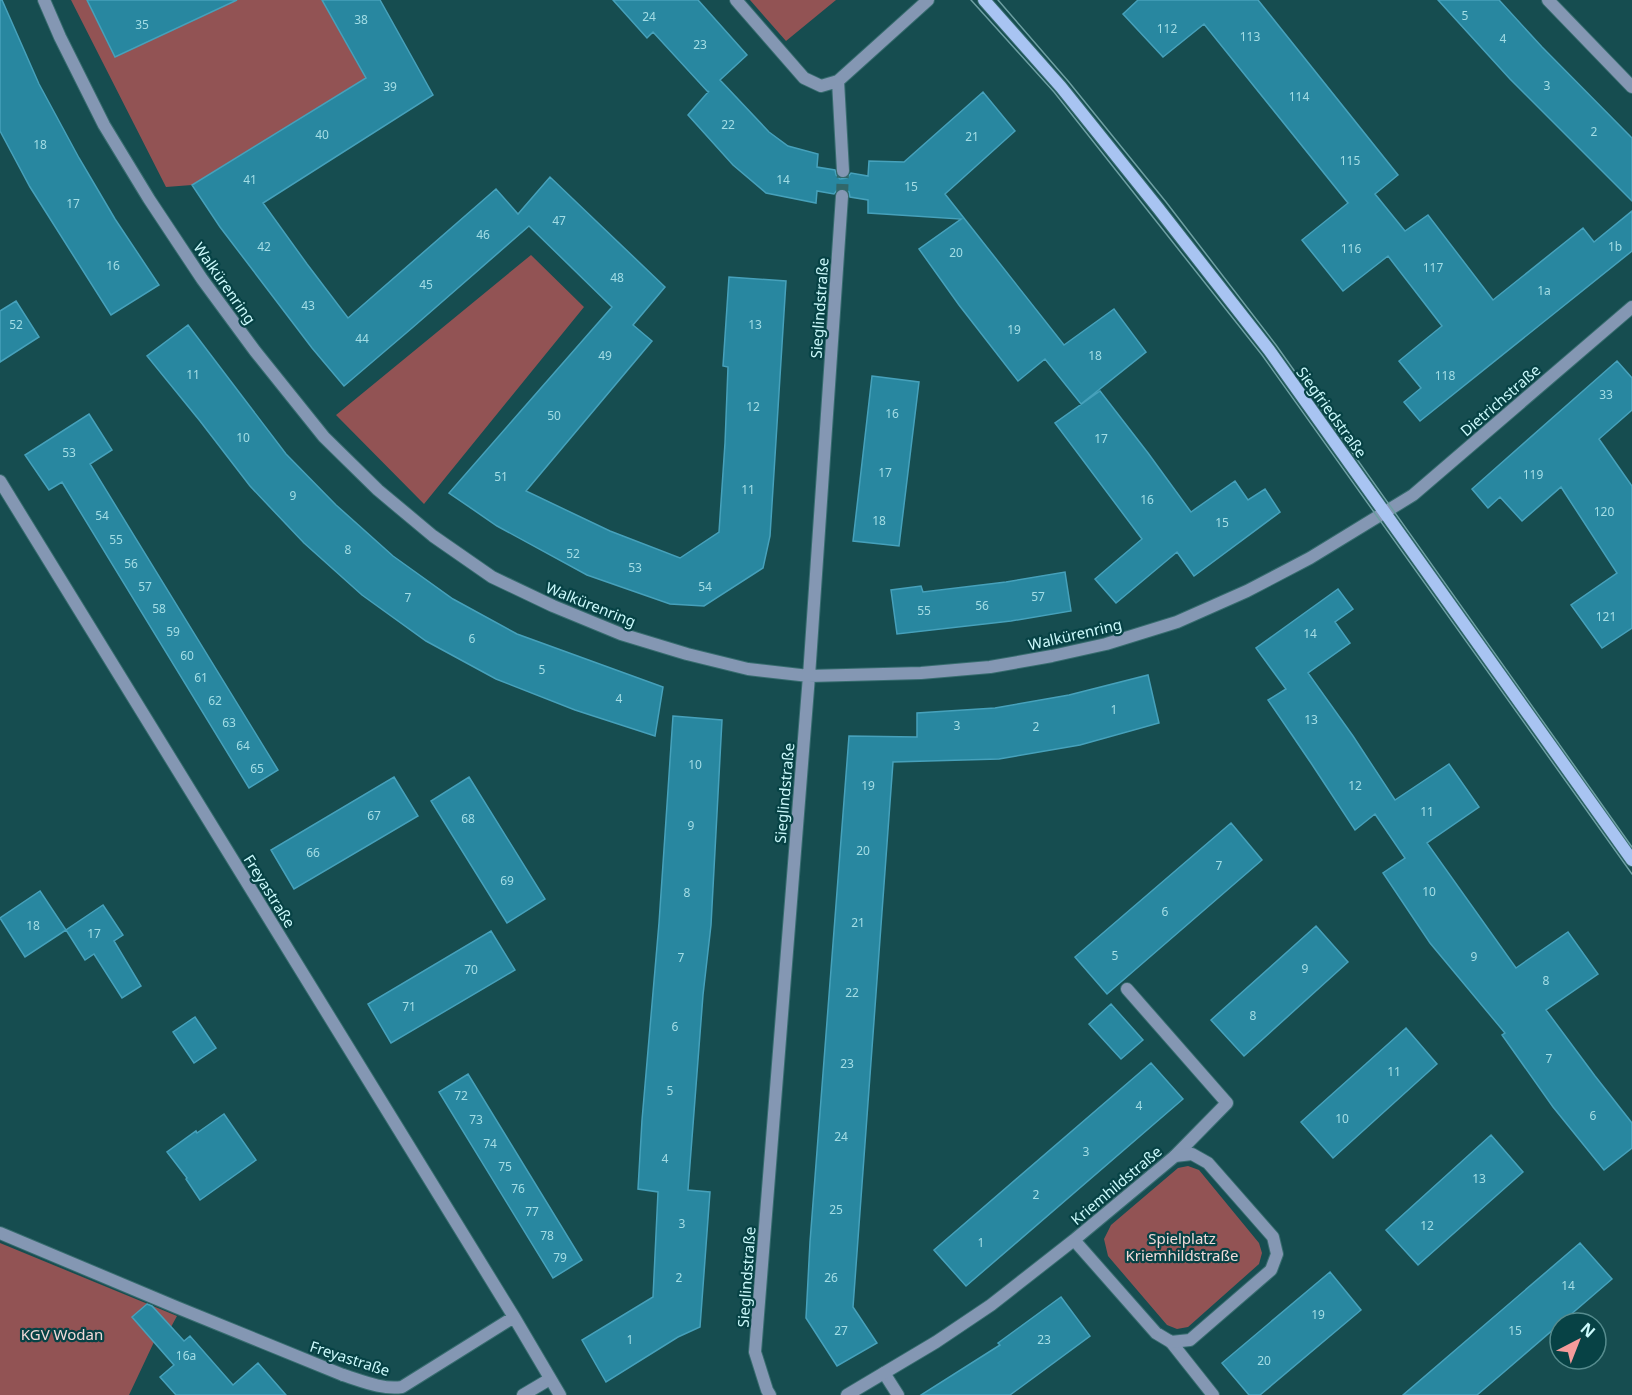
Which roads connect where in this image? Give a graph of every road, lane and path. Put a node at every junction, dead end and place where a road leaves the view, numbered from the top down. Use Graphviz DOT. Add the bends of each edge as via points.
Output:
graph roads {
  1 [pos="44,0"];
  2 [pos="736,0"];
  3 [pos="928,0"];
  4 [pos="984,0"];
  5 [pos="1548,0"];
  6 [pos="838,81"];
  7 [pos="1632,87"];
  8 [pos="843,171"];
  9 [pos="842,196"];
  10 [pos="1632,307"];
  11 [pos="0,481"];
  12 [pos="1385,513"];
  13 [pos="809,676"];
  14 [pos="1632,860"];
  15 [pos="1127,989"];
  16 [pos="1175,1156"];
  17 [pos="0,1233"];
  18 [pos="1074,1240"];
  19 [pos="514,1317"];
  20 [pos="1171,1342"];
  21 [pos="884,1373"];
  22 [pos="550,1379"];
  23 [pos="765,1393"];
  24 [pos="523,1395"];
  25 [pos="560,1395"];
  26 [pos="847,1395"];
  27 [pos="898,1395"];
  28 [pos="1214,1395"];
  1 -- 13 [label="street, Walkürenring" via="104,125 202,279 324,437 378,490 433,536 492,577 553,606 621,634 687,654 748,669"];
  2 -- 6 [label="street" via="804,78 821,86"];
  3 -- 6 [label="street"];
  4 -- 12 [label="street, Siegfriedstraße" via="1158,207 1269,350"];
  5 -- 7 [label="street"];
  6 -- 8 [label="street"];
  9 -- 13 [label="street, Sieglindstraße"];
  10 -- 12 [label="street, Dietrichstraße" via="1413,495"];
  11 -- 19 [label="street, Freyastraße"];
  12 -- 13 [label="street, Walkürenring" via="1247,591 1177,622 1107,644 990,667"];
  12 -- 14 [label="street, Siegfriedstraße"];
  13 -- 23 [label="street, Sieglindstraße" via="755,1352"];
  15 -- 16 [label="street" via="1227,1102"];
  16 -- 18 [label="street, Kriemhildstraße"];
  16 -- 20 [label="street, Kriemhildstraße" via="1192,1155 1208,1163 1273,1237 1277,1254 1271,1270 1190,1341"];
  17 -- 19 [label="street, Freyastraße" via="371,1384 402,1388"];
  18 -- 20 [label="street, Kriemhildstraße" via="1156,1334"];
  18 -- 21 [label="street, Kriemhildstraße" via="991,1305"];
  19 -- 22 [label="street, Freyastraße"];
  20 -- 28 [label="street"];
  21 -- 26 [label="street, Kriemhildstraße"];
  21 -- 27 [label="street"];
  22 -- 24 [label="street"];
  22 -- 25 [label="street, Freyastraße"];
}
